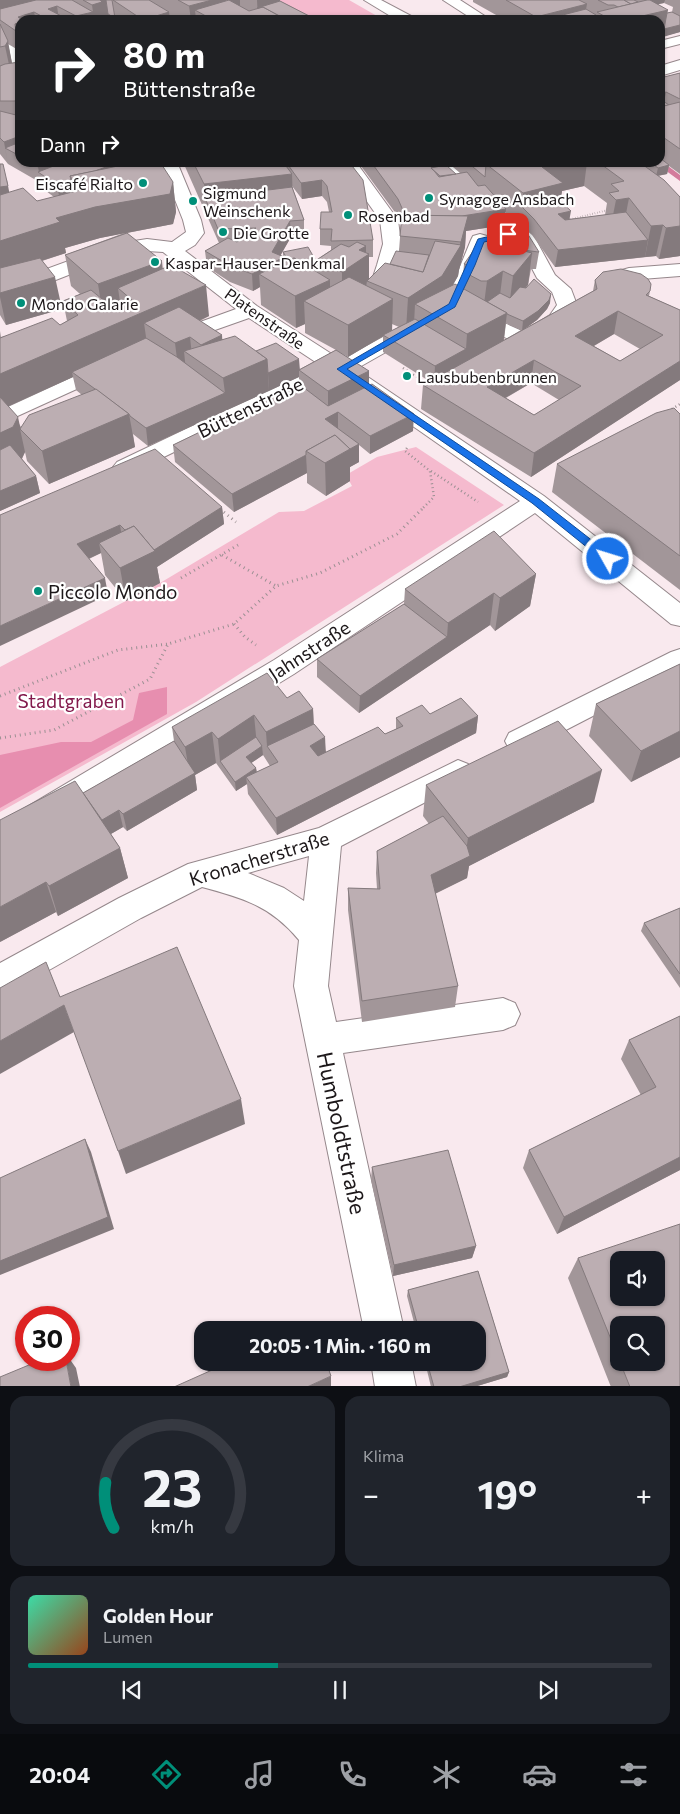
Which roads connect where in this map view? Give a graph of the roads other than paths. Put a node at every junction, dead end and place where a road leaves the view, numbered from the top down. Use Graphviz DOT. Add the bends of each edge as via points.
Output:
graph roads {
  1 [pos="450,0"];
  2 [pos="377,1"];
  3 [pos="400,15"];
  4 [pos="476,15"];
  5 [pos="680,40"];
  6 [pos="0,43"];
  7 [pos="665,44"];
  8 [pos="15,57"];
  9 [pos="680,65"];
  10 [pos="665,70"];
  11 [pos="170,167"];
  12 [pos="351,167"];
  13 [pos="446,167"];
  14 [pos="522,231"];
  15 [pos="411,243"];
  16 [pos="392,244"];
  17 [pos="173,250"];
  18 [pos="387,265"];
  19 [pos="363,266"];
  20 [pos="680,270"];
  21 [pos="629,274"];
  22 [pos="0,292"];
  23 [pos="348,303"];
  24 [pos="452,306"];
  25 [pos="250,310"];
  26 [pos="524,339"];
  27 [pos="160,344"];
  28 [pos="500,353"];
  29 [pos="126,360"];
  30 [pos="338,367"];
  31 [pos="431,386"];
  32 [pos="400,407"];
  33 [pos="0,417"];
  34 [pos="108,474"];
  35 [pos="536,501"];
  36 [pos="680,617"];
  37 [pos="680,659"];
  38 [pos="0,838"];
  39 [pos="326,839"];
  40 [pos="199,873"];
  41 [pos="315,935"];
  42 [pos="0,980"];
  43 [pos="503,1014"];
  44 [pos="322,1040"];
  45 [pos="382,1321"];
  46 [pos="393,1371"];
  47 [pos="396,1386"];
  1 -- 4 [label="street"];
  2 -- 3 [label="street"];
  5 -- 7 [label="street"];
  6 -- 8 [label="street"];
  9 -- 10 [label="street"];
  11 -- 17 [label="street" via="195,233"];
  12 -- 16 [label="street" via="388,220"];
  13 -- 14 [label="street"];
  14 -- 24 [label="street" via="470,241 481,267"];
  14 -- 26 [label="street" via="537,276 561,289 568,305 557,319"];
  15 -- 16 [label="street"];
  16 -- 18 [label="street"];
  17 -- 22 [label="street, Platenstraße" via="148,245 122,248"];
  17 -- 25 [label="street, Platenstraße"];
  18 -- 19 [label="street"];
  18 -- 23 [label="street" via="379,286"];
  20 -- 21 [label="street"];
  24 -- 26 [label="street"];
  24 -- 30 [label="street, Büttenstraße"];
  25 -- 27 [label="street"];
  25 -- 30 [label="street, Platenstraße"];
  26 -- 28 [label="street"];
  29 -- 33 [label="street"];
  30 -- 32 [label="street, Platenstraße"];
  30 -- 34 [label="street, Büttenstraße"];
  31 -- 32 [label="street"];
  32 -- 35 [label="street, Platenstraße"];
  35 -- 36 [label="street, Platenstraße"];
  35 -- 38 [label="street, Jahnstraße" via="284,667"];
  37 -- 39 [label="street, Kronacherstraße"];
  39 -- 40 [label="street, Kronacherstraße"];
  39 -- 41 [label="street, Humboldtstraße"];
  40 -- 41 [label="street" via="235,880 267,894 294,912"];
  40 -- 42 [label="street, Kronacherstraße"];
  41 -- 44 [label="street, Humboldtstraße" via="310,986"];
  43 -- 44 [label="street"];
  44 -- 45 [label="street, Humboldtstraße"];
  46 -- 47 [label="street"];
}
